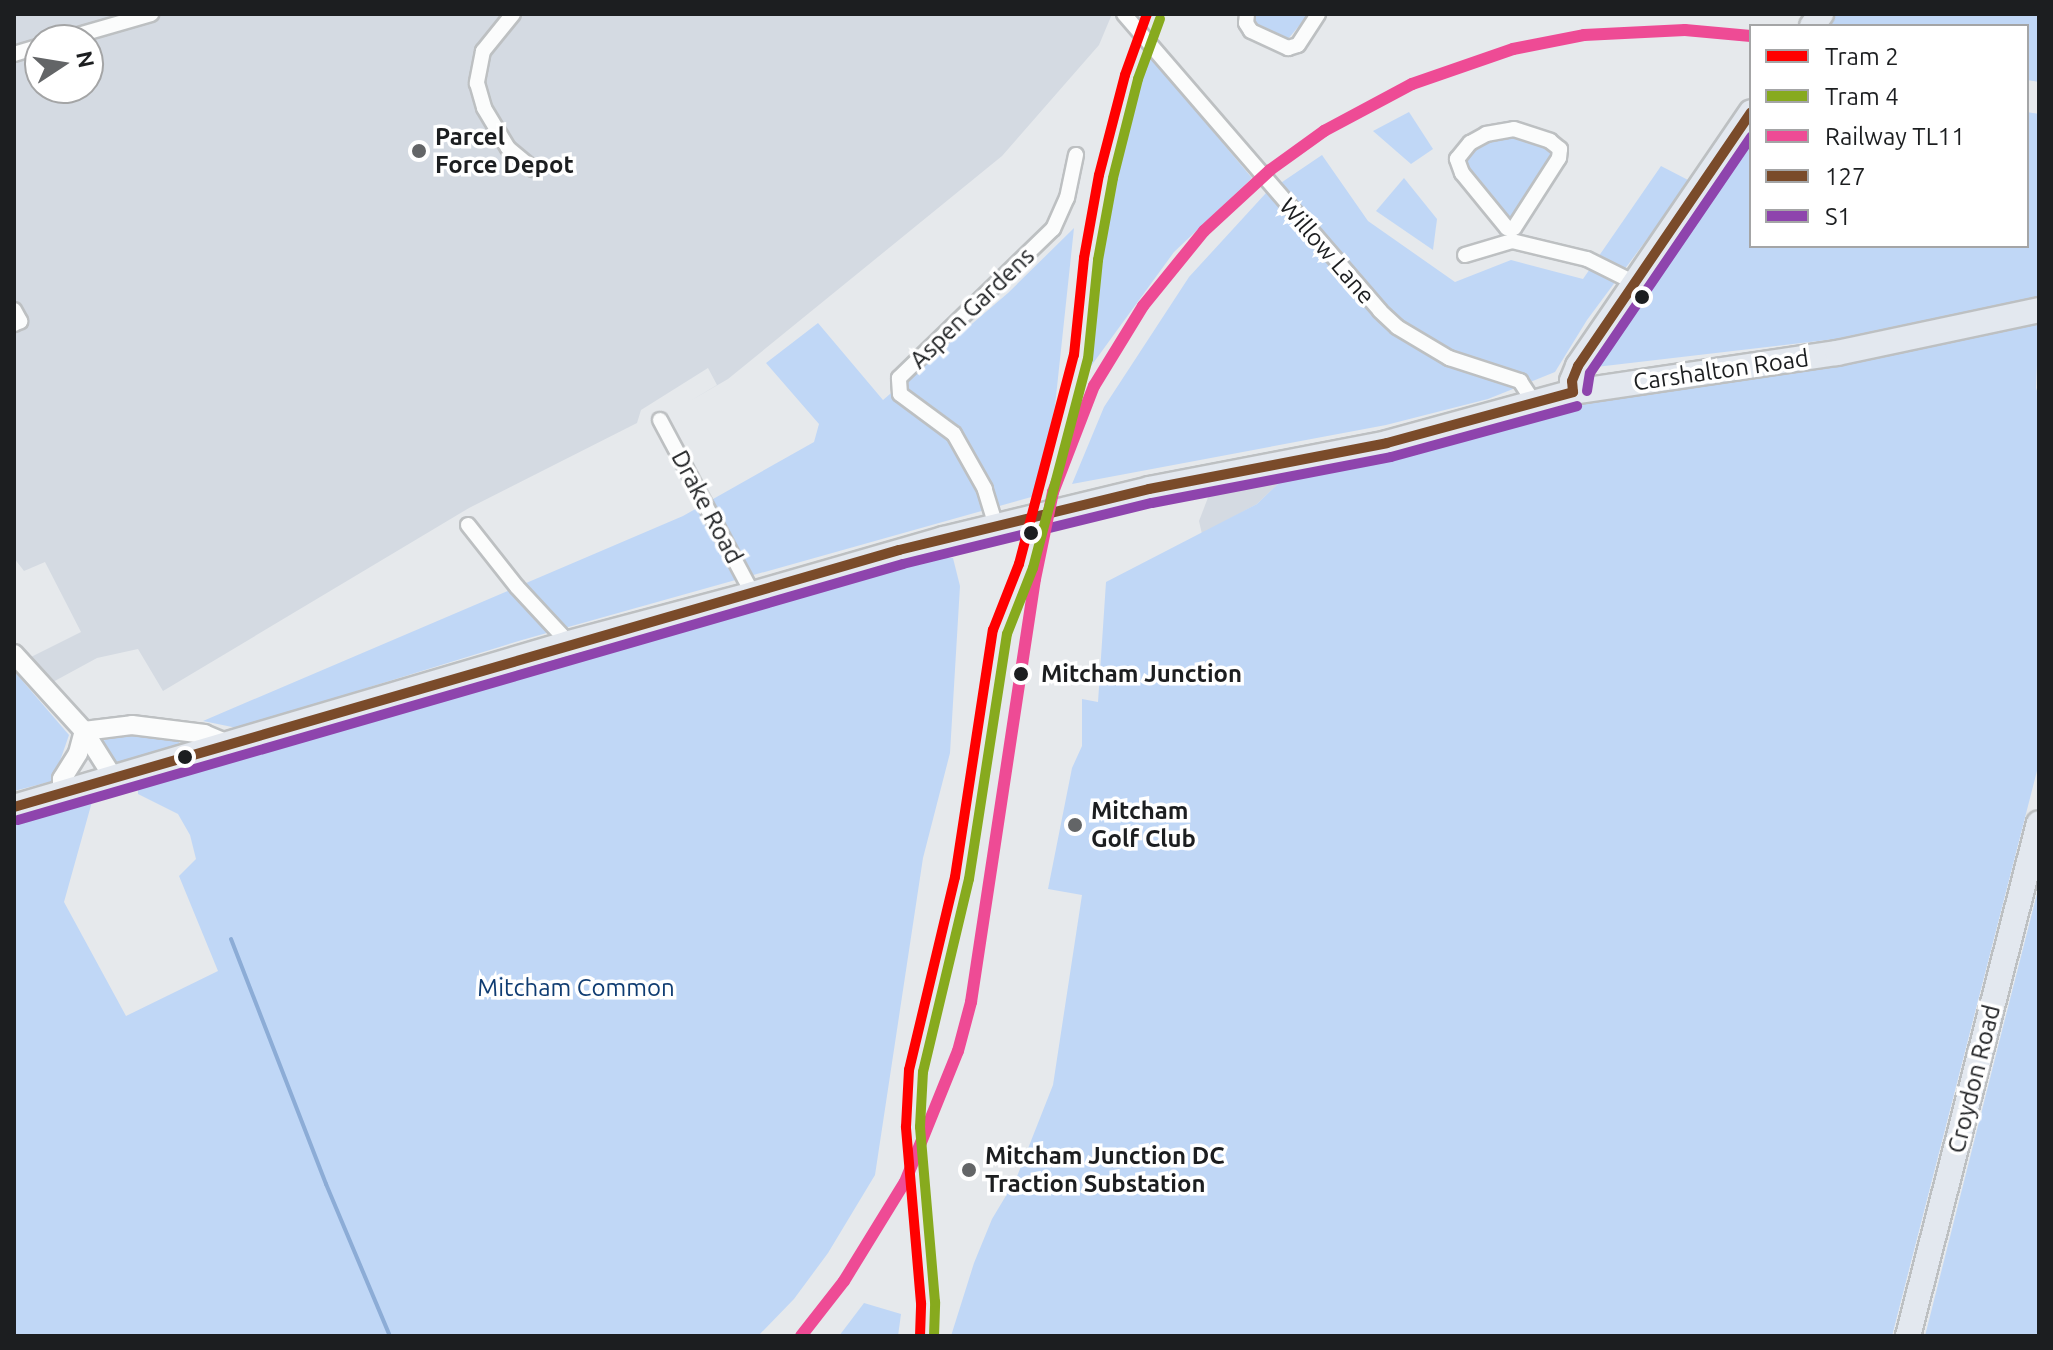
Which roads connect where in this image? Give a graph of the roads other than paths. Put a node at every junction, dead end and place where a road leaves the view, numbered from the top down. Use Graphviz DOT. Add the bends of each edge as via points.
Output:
graph roads {
  1 [pos="151,14"];
  2 [pos="513,14"];
  3 [pos="1124,14"];
  4 [pos="1247,14"];
  5 [pos="1318,14"];
  6 [pos="104,28"];
  7 [pos="1749,115"];
  8 [pos="1076,155"];
  9 [pos="533,169"];
  10 [pos="1512,234"];
  11 [pos="1465,255"];
  12 [pos="1633,282"];
  13 [pos="14,310"];
  14 [pos="2039,310"];
  15 [pos="14,324"];
  16 [pos="1573,392"];
  17 [pos="1533,401"];
  18 [pos="660,420"];
  19 [pos="468,525"];
  20 [pos="1001,525"];
  21 [pos="753,594"];
  22 [pos="569,643"];
  23 [pos="14,654"];
  24 [pos="84,731"];
  25 [pos="228,744"];
  26 [pos="113,777"];
  27 [pos="62,793"];
  28 [pos="14,807"];
  29 [pos="2039,823"];
  30 [pos="1908,1336"];
  1 -- 6 [label="street"];
  2 -- 9 [label="street" via="483,51 477,83 484,108 508,148"];
  3 -- 17 [label="street, Willow Lane" via="1397,327 1449,358 1520,381"];
  4 -- 5 [label="street" via="1251,31 1288,48 1298,45"];
  7 -- 12 [label="main road"];
  8 -- 20 [label="street, Aspen Gardens" via="1067,198 1053,229 899,378 900,394 954,434"];
  10 -- 10 [label="street" via="1462,173 1457,159 1486,134 1514,129 1560,149"];
  10 -- 11 [label="street"];
  10 -- 12 [label="street" via="1587,259"];
  12 -- 16 [label="main road" via="1578,366"];
  13 -- 15 [label="street" via="20,321"];
  14 -- 16 [label="main road, Carshalton Road" via="1837,353"];
  16 -- 17 [label="main road, Carshalton Road"];
  17 -- 20 [label="main road, Carshalton Road" via="1387,443 1126,494"];
  18 -- 21 [label="street, Drake Road"];
  19 -- 22 [label="street"];
  20 -- 21 [label="main road, Carshalton Road"];
  21 -- 22 [label="main road, Carshalton Road"];
  22 -- 25 [label="main road, Carshalton Road"];
  23 -- 24 [label="street"];
  24 -- 25 [label="street" via="132,725 204,734"];
  24 -- 26 [label="street"];
  24 -- 27 [label="street" via="62,779"];
  25 -- 26 [label="main road, Carshalton Road"];
  26 -- 27 [label="main road, Carshalton Road"];
  27 -- 28 [label="main road, Carshalton Road"];
  29 -- 30 [label="main road, Croydon Road"];
}
